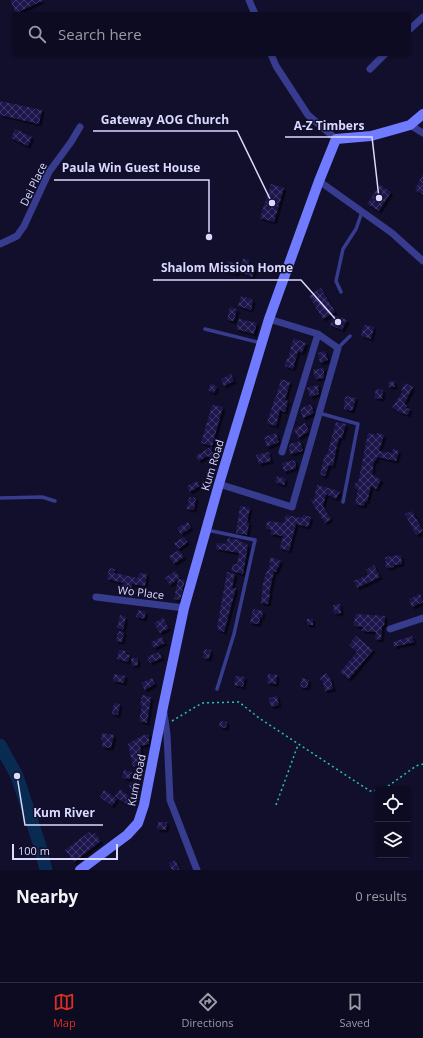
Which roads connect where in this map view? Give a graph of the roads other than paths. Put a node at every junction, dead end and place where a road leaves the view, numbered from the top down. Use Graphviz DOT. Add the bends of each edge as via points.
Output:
graph roads {
  1 [pos="249,0"];
  2 [pos="254,12"];
  3 [pos="423,17"];
  4 [pos="411,28"];
  5 [pos="272,56"];
  6 [pos="383,56"];
  7 [pos="370,70"];
  8 [pos="423,114"];
  9 [pos="410,125"];
  10 [pos="80,127"];
  11 [pos="423,133"];
  12 [pos="336,139"];
  13 [pos="319,182"];
  14 [pos="362,212"];
  15 [pos="0,244"];
  16 [pos="423,261"];
  17 [pos="341,292"];
  18 [pos="269,319"];
  19 [pos="205,329"];
  20 [pos="318,334"];
  21 [pos="350,336"];
  22 [pos="262,344"];
  23 [pos="338,348"];
  24 [pos="320,413"];
  25 [pos="282,452"];
  26 [pos="219,484"];
  27 [pos="0,498"];
  28 [pos="55,501"];
  29 [pos="344,502"];
  30 [pos="206,529"];
  31 [pos="96,597"];
  32 [pos="184,608"];
  33 [pos="423,618"];
  34 [pos="390,629"];
  35 [pos="217,689"];
  36 [pos="163,707"];
  37 [pos="80,870"];
  38 [pos="197,870"];
  1 -- 2 [label="street"];
  3 -- 4 [label="street"];
  5 -- 12 [label="street" via="308,115"];
  6 -- 7 [label="street"];
  8 -- 9 [label="street"];
  9 -- 11 [label="street"];
  9 -- 12 [label="street" via="371,136"];
  10 -- 15 [label="street, Dei Place" via="49,172 24,226 17,236"];
  12 -- 13 [label="street, Kum Road"];
  13 -- 14 [label="street"];
  13 -- 18 [label="street, Kum Road"];
  14 -- 16 [label="street" via="392,233"];
  14 -- 17 [label="lane" via="356,229 343,249 336,281"];
  18 -- 20 [label="street"];
  18 -- 22 [label="street, Kum Road"];
  19 -- 22 [label="lane"];
  20 -- 23 [label="street"];
  20 -- 25 [label="street"];
  21 -- 23 [label="lane"];
  22 -- 26 [label="street, Kum Road"];
  23 -- 24 [label="street"];
  24 -- 26 [label="street" via="292,506"];
  24 -- 29 [label="lane" via="358,424"];
  26 -- 30 [label="street, Kum Road"];
  27 -- 28 [label="lane" via="42,497"];
  30 -- 32 [label="street, Kum Road"];
  30 -- 35 [label="lane" via="255,540 234,634"];
  31 -- 32 [label="street, Wo Place"];
  32 -- 36 [label="street, Kum Road"];
  33 -- 34 [label="street"];
  36 -- 37 [label="street, Kum Road" via="144,805 138,823 127,835"];
  36 -- 38 [label="street" via="170,800"];
}
